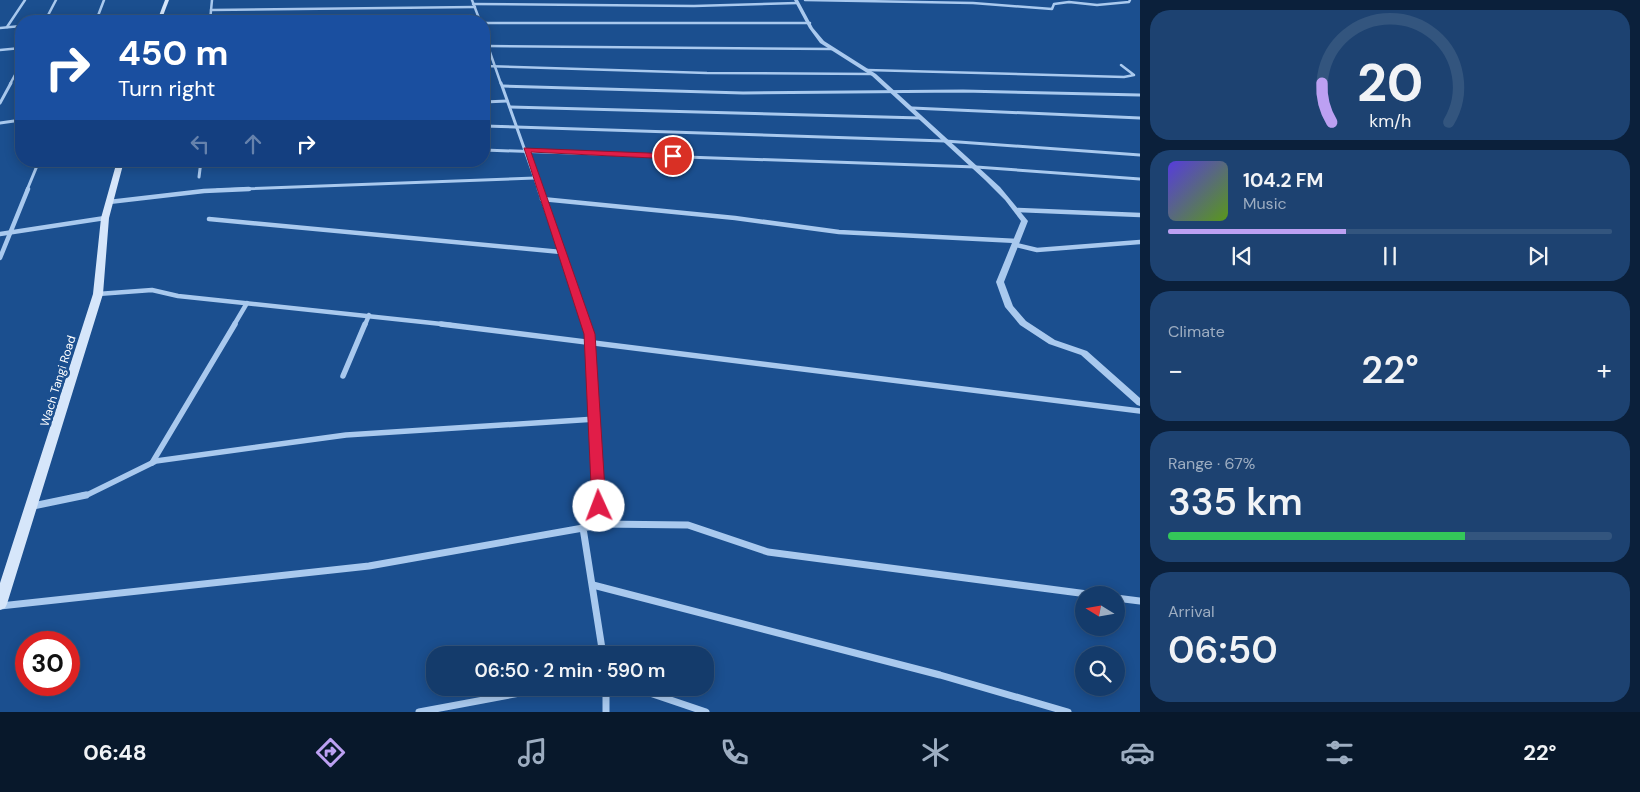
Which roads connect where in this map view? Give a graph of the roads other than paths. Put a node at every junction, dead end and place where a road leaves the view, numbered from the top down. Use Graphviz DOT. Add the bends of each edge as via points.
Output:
graph roads {
  1 [pos="25,0"];
  2 [pos="56,0"];
  3 [pos="104,0"];
  4 [pos="167,0"];
  5 [pos="212,0"];
  6 [pos="472,0"];
  7 [pos="805,0"];
  8 [pos="1130,0"];
  9 [pos="796,1"];
  10 [pos="474,5"];
  11 [pos="211,10"];
  12 [pos="47,15"];
  13 [pos="98,15"];
  14 [pos="161,15"];
  15 [pos="211,15"];
  16 [pos="478,15"];
  17 [pos="490,23"];
  18 [pos="810,23"];
  19 [pos="15,26"];
  20 [pos="7,27"];
  21 [pos="0,28"];
  22 [pos="490,45"];
  23 [pos="15,49"];
  24 [pos="832,49"];
  25 [pos="0,50"];
  26 [pos="490,53"];
  27 [pos="1121,65"];
  28 [pos="490,66"];
  29 [pos="496,66"];
  30 [pos="870,72"];
  31 [pos="15,75"];
  32 [pos="503,86"];
  33 [pos="892,91"];
  34 [pos="1140,95"];
  35 [pos="507,101"];
  36 [pos="490,102"];
  37 [pos="0,103"];
  38 [pos="510,107"];
  39 [pos="912,108"];
  40 [pos="921,118"];
  41 [pos="1140,118"];
  42 [pos="15,121"];
  43 [pos="0,123"];
  44 [pos="490,126"];
  45 [pos="516,126"];
  46 [pos="945,141"];
  47 [pos="490,150"];
  48 [pos="526,150"];
  49 [pos="1140,155"];
  50 [pos="37,167"];
  51 [pos="119,167"];
  52 [pos="201,167"];
  53 [pos="976,167"];
  54 [pos="200,177"];
  55 [pos="535,178"];
  56 [pos="1140,179"];
  57 [pos="542,198"];
  58 [pos="110,202"];
  59 [pos="1018,210"];
  60 [pos="1140,215"];
  61 [pos="105,218"];
  62 [pos="209,219"];
  63 [pos="10,232"];
  64 [pos="0,234"];
  65 [pos="1140,242"];
  66 [pos="1017,243"];
  67 [pos="561,252"];
  68 [pos="0,258"];
  69 [pos="98,294"];
  70 [pos="247,303"];
  71 [pos="369,315"];
  72 [pos="590,343"];
  73 [pos="343,376"];
  74 [pos="1140,403"];
  75 [pos="1140,411"];
  76 [pos="596,420"];
  77 [pos="151,463"];
  78 [pos="33,506"];
  79 [pos="600,524"];
  80 [pos="583,528"];
  81 [pos="593,585"];
  82 [pos="1075,592"];
  83 [pos="1125,599"];
  84 [pos="1140,601"];
  85 [pos="0,605"];
  86 [pos="601,646"];
  87 [pos="505,696"];
  88 [pos="606,696"];
  89 [pos="659,696"];
  90 [pos="420,712"];
  91 [pos="606,712"];
  92 [pos="706,712"];
  93 [pos="1068,712"];
  1 -- 20 [label="street"];
  2 -- 12 [label="street"];
  3 -- 13 [label="street"];
  4 -- 14 [label="main road"];
  5 -- 11 [label="street"];
  6 -- 10 [label="street"];
  7 -- 8 [label="street" via="973,2 1052,9 1054,4 1069,2 1097,5"];
  9 -- 10 [label="street" via="694,6"];
  9 -- 18 [label="street"];
  10 -- 11 [label="street"];
  10 -- 16 [label="street"];
  11 -- 15 [label="street"];
  17 -- 18 [label="street"];
  18 -- 24 [label="street"];
  19 -- 20 [label="street"];
  20 -- 21 [label="street"];
  22 -- 24 [label="street"];
  23 -- 25 [label="street"];
  24 -- 30 [label="street"];
  26 -- 29 [label="street"];
  27 -- 30 [label="street" via="1134,75"];
  28 -- 29 [label="street"];
  29 -- 30 [label="street" via="707,73"];
  29 -- 32 [label="street"];
  30 -- 33 [label="street"];
  31 -- 37 [label="street"];
  32 -- 33 [label="street" via="743,93"];
  32 -- 35 [label="street"];
  33 -- 34 [label="street"];
  33 -- 39 [label="street"];
  35 -- 36 [label="street"];
  35 -- 38 [label="street"];
  38 -- 40 [label="street"];
  38 -- 45 [label="street"];
  39 -- 40 [label="street"];
  39 -- 41 [label="street"];
  40 -- 46 [label="street"];
  42 -- 43 [label="street"];
  44 -- 45 [label="street"];
  45 -- 46 [label="street"];
  45 -- 48 [label="street"];
  46 -- 49 [label="street"];
  46 -- 53 [label="street"];
  47 -- 48 [label="street"];
  48 -- 53 [label="street"];
  48 -- 55 [label="street"];
  50 -- 63 [label="street"];
  51 -- 58 [label="main road, Wach Tangi Road"];
  52 -- 54 [label="street"];
  53 -- 56 [label="street"];
  53 -- 59 [label="street"];
  55 -- 57 [label="street"];
  55 -- 58 [label="street" via="204,191"];
  57 -- 66 [label="street" via="839,232"];
  57 -- 67 [label="street"];
  58 -- 61 [label="main road, Wach Tangi Road"];
  59 -- 60 [label="street"];
  59 -- 66 [label="street" via="1025,221"];
  61 -- 63 [label="street"];
  61 -- 69 [label="main road, Wach Tangi Road"];
  62 -- 67 [label="street"];
  63 -- 64 [label="street"];
  63 -- 68 [label="street"];
  65 -- 66 [label="street" via="1037,250"];
  66 -- 74 [label="street" via="1000,282 1009,307 1023,323 1052,342 1084,353"];
  67 -- 72 [label="street" via="590,334"];
  69 -- 70 [label="street" via="152,290"];
  69 -- 78 [label="main road, Wach Tangi Road"];
  70 -- 71 [label="street"];
  70 -- 77 [label="street"];
  71 -- 72 [label="street"];
  71 -- 73 [label="street"];
  72 -- 75 [label="street"];
  72 -- 76 [label="street"];
  76 -- 77 [label="street" via="346,435"];
  76 -- 79 [label="street"];
  77 -- 78 [label="street" via="89,494"];
  78 -- 85 [label="main road, Wach Tangi Road"];
  79 -- 80 [label="street"];
  79 -- 82 [label="street" via="688,525 768,552"];
  80 -- 81 [label="street"];
  80 -- 85 [label="street" via="368,566"];
  81 -- 86 [label="street"];
  81 -- 93 [label="street" via="940,675"];
  83 -- 84 [label="street"];
  87 -- 90 [label="street"];
  88 -- 91 [label="street"];
  89 -- 92 [label="street"];
}
